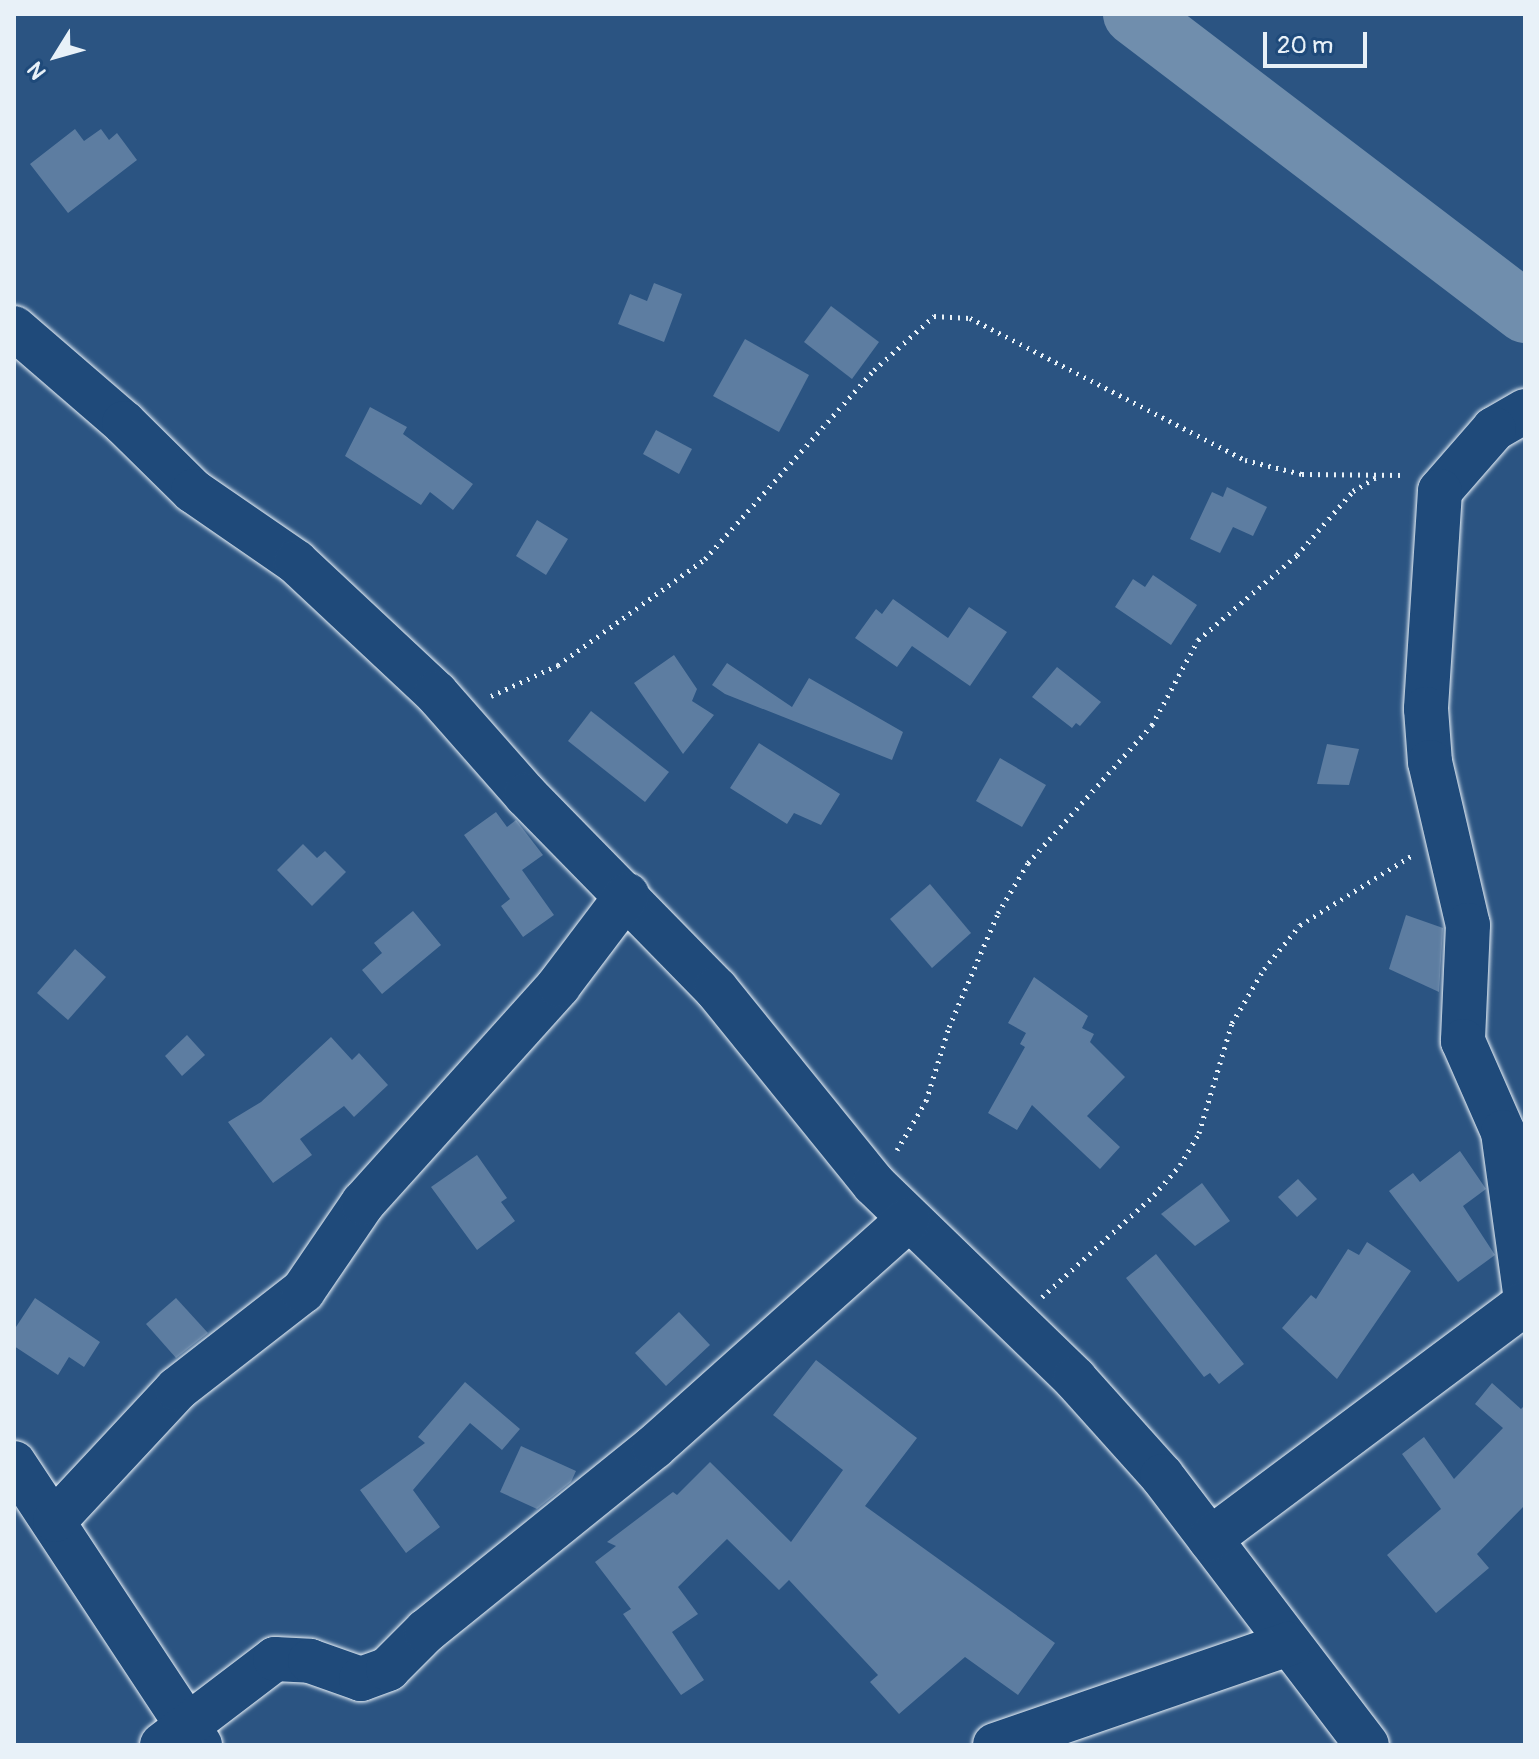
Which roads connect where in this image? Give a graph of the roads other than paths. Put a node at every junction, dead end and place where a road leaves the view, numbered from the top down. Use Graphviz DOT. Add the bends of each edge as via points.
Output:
graph roads {
  1 [pos="14,328"];
  2 [pos="1525,411"];
  3 [pos="627,895"];
  4 [pos="908,1220"];
  5 [pos="1525,1293"];
  6 [pos="1525,1303"];
  7 [pos="14,1463"];
  8 [pos="55,1520"];
  9 [pos="1210,1539"];
  10 [pos="1289,1644"];
  11 [pos="184,1738"];
  12 [pos="995,1745"];
  13 [pos="1367,1745"];
  1 -- 3 [label="street" via="193,491 296,562 454,714"];
  2 -- 5 [label="street" via="1494,429 1452,476 1438,503 1426,709 1430,762 1470,948 1463,1041 1503,1132"];
  3 -- 4 [label="street" via="716,989"];
  3 -- 8 [label="street" via="559,985 363,1203 303,1291 177,1389"];
  4 -- 9 [label="street" via="1113,1422"];
  4 -- 11 [label="street" via="654,1447 426,1631 388,1669 361,1679 310,1661 275,1659"];
  6 -- 9 [label="street"];
  7 -- 8 [label="street"];
  8 -- 11 [label="street"];
  9 -- 10 [label="street"];
  10 -- 12 [label="street"];
  10 -- 13 [label="street"];
}
